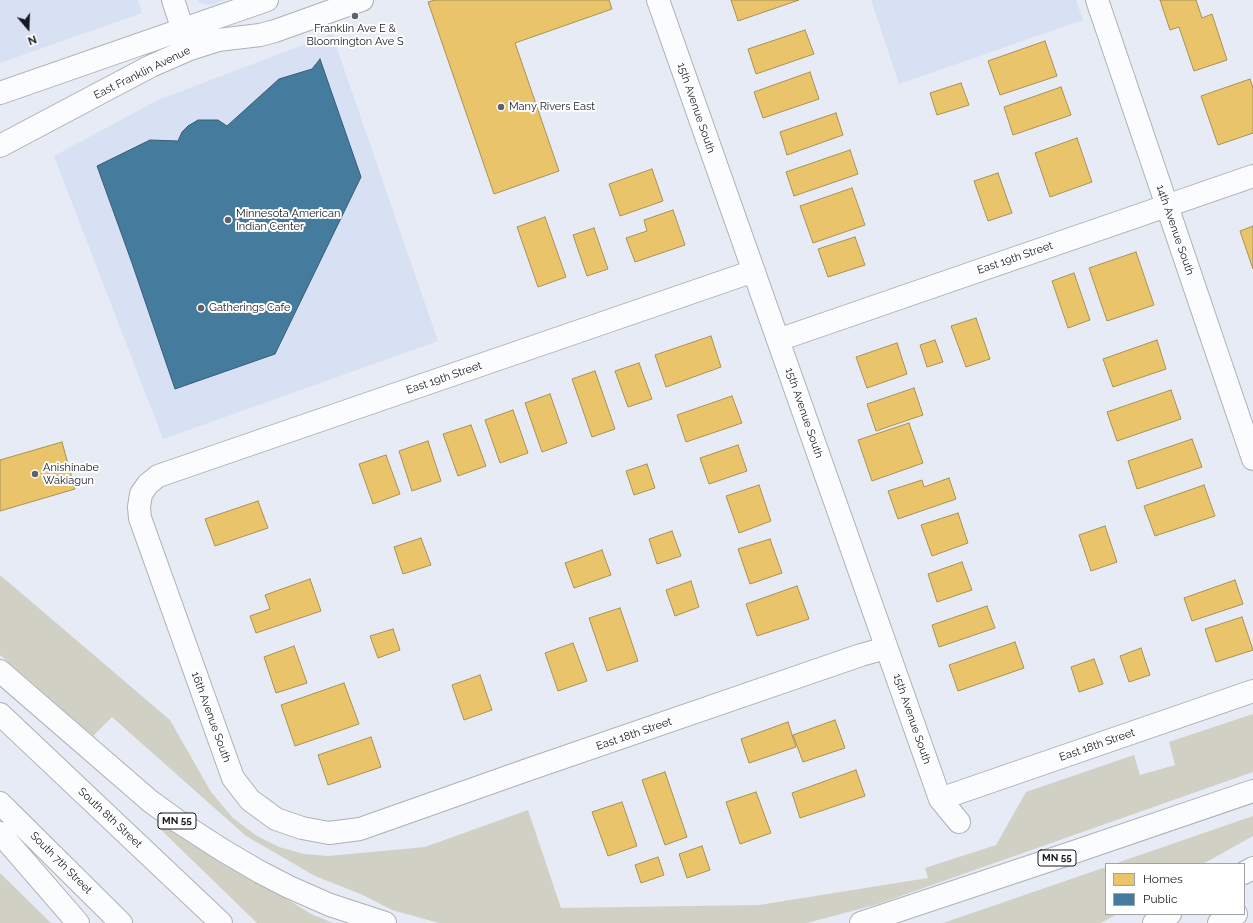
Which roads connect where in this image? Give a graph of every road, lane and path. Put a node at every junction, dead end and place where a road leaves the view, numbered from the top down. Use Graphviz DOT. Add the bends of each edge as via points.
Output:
graph roads {
  1 [pos="173,0"];
  2 [pos="267,0"];
  3 [pos="362,0"];
  4 [pos="658,0"];
  5 [pos="1097,0"];
  6 [pos="183,28"];
  7 [pos="190,49"];
  8 [pos="0,93"];
  9 [pos="0,146"];
  10 [pos="1253,176"];
  11 [pos="1167,206"];
  12 [pos="754,271"];
  13 [pos="778,340"];
  14 [pos="1253,459"];
  15 [pos="141,494"];
  16 [pos="886,648"];
  17 [pos="0,671"];
  18 [pos="1253,690"];
  19 [pos="0,714"];
  20 [pos="1253,791"];
  21 [pos="940,799"];
  22 [pos="0,803"];
  23 [pos="382,822"];
  24 [pos="959,822"];
  25 [pos="0,833"];
  26 [pos="1168,915"];
  27 [pos="1234,915"];
  28 [pos="78,923"];
  29 [pos="121,923"];
  30 [pos="220,923"];
  31 [pos="385,923"];
  32 [pos="861,923"];
  33 [pos="1154,923"];
  34 [pos="1219,923"];
  1 -- 6 [label="main road"];
  2 -- 6 [label="main road, East Franklin Avenue"];
  3 -- 7 [label="main road, East Franklin Avenue" via="275,31 218,40"];
  4 -- 12 [label="main road, 15th Avenue South"];
  5 -- 11 [label="main road, 14th Avenue South"];
  6 -- 7 [label="main road"];
  6 -- 8 [label="main road, East Franklin Avenue"];
  7 -- 9 [label="main road, East Franklin Avenue" via="151,66"];
  10 -- 11 [label="main road, East 19th Street"];
  11 -- 13 [label="main road, East 19th Street"];
  11 -- 14 [label="main road, 14th Avenue South"];
  12 -- 13 [label="main road, 15th Avenue South"];
  12 -- 15 [label="main road, East 19th Street" via="158,476"];
  13 -- 16 [label="main road, 15th Avenue South"];
  15 -- 23 [label="main road, 16th Avenue South" via="140,518 233,778 250,800 276,819 302,828 329,833 360,829"];
  16 -- 21 [label="main road, 15th Avenue South"];
  16 -- 23 [label="main road, East 18th Street"];
  17 -- 31 [label="main road, MN 55" via="150,801 186,826 289,887 330,905"];
  18 -- 21 [label="main road, East 18th Street"];
  19 -- 30 [label="main road, South 8th Street"];
  20 -- 32 [label="main road, MN 55"];
  21 -- 24 [label="main road, 15th Avenue South"];
  22 -- 29 [label="main road, South 7th Street"];
  25 -- 28 [label="main road"];
  26 -- 33 [label="main road"];
  27 -- 34 [label="main road"];
}
